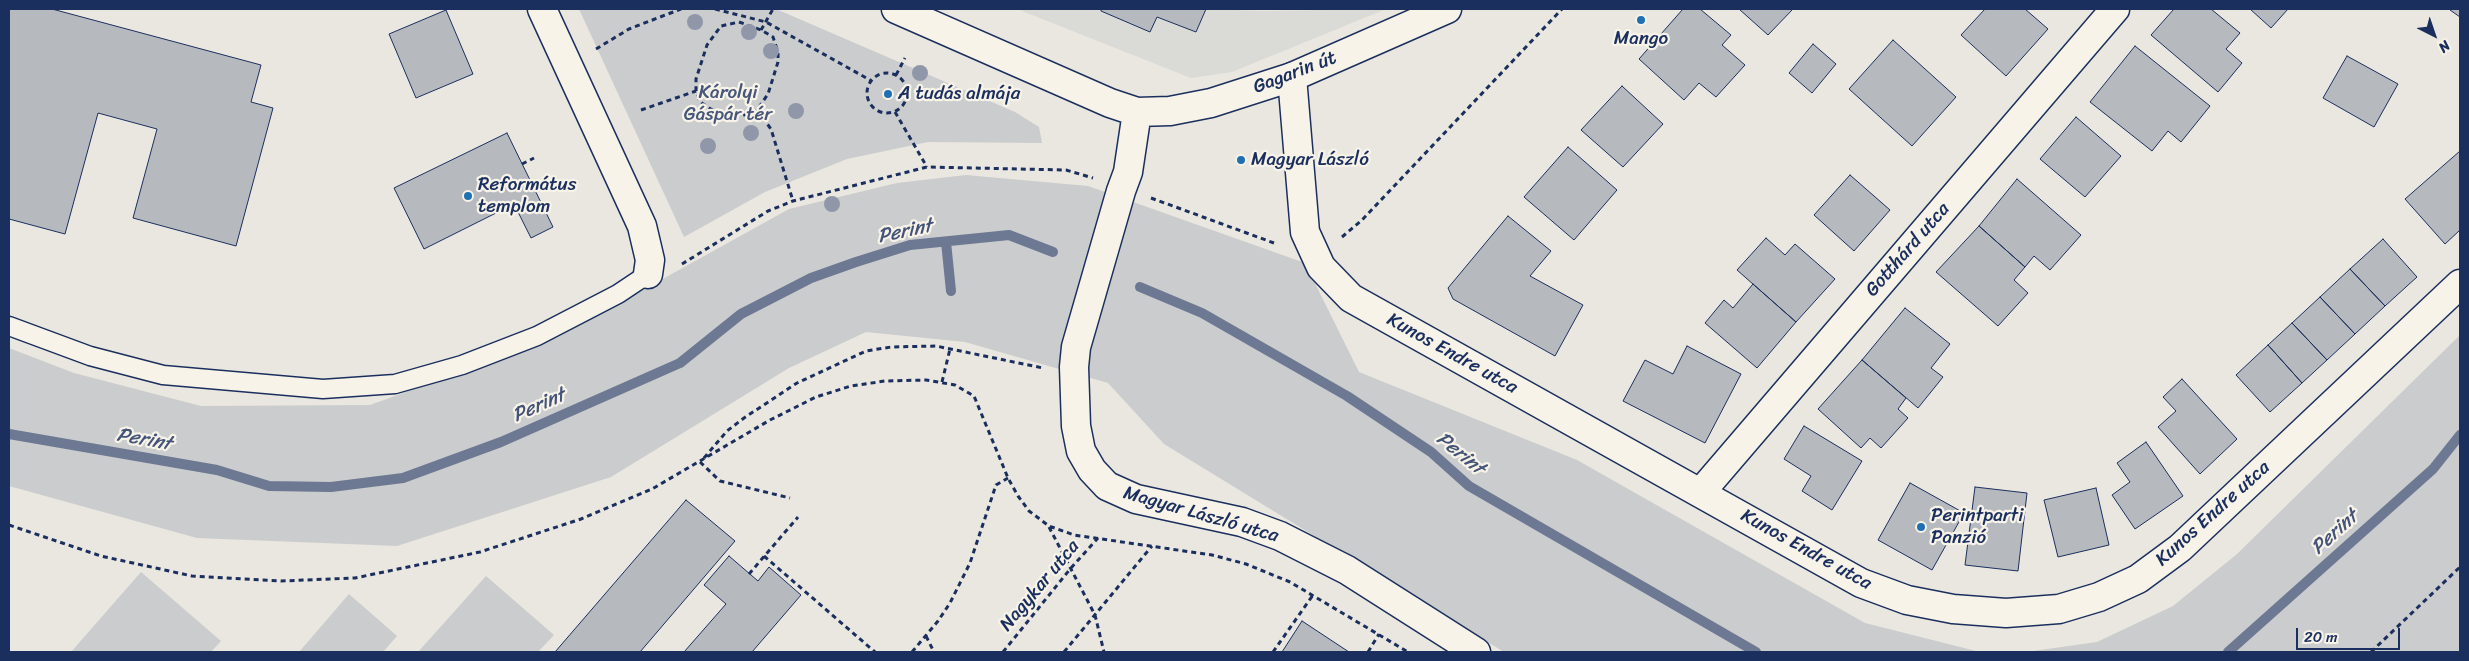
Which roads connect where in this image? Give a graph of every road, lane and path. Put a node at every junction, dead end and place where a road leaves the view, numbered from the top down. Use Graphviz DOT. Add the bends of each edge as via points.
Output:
graph roads {
  1 [pos="542,9"];
  2 [pos="681,9"];
  3 [pos="715,9"];
  4 [pos="772,9"];
  5 [pos="896,9"];
  6 [pos="1447,9"];
  7 [pos="1562,9"];
  8 [pos="2116,9"];
  9 [pos="766,22"];
  10 [pos="761,30"];
  11 [pos="905,58"];
  12 [pos="568,66"];
  13 [pos="896,74"];
  14 [pos="1292,78"];
  15 [pos="870,80"];
  16 [pos="696,91"];
  17 [pos="641,110"];
  18 [pos="757,110"];
  19 [pos="895,112"];
  20 [pos="1137,112"];
  21 [pos="534,158"];
  22 [pos="522,164"];
  23 [pos="927,167"];
  24 [pos="1121,191"];
  25 [pos="794,201"];
  26 [pos="1317,259"];
  27 [pos="648,274"];
  28 [pos="2460,284"];
  29 [pos="9,326"];
  30 [pos="950,349"];
  31 [pos="1074,375"];
  32 [pos="942,382"];
  33 [pos="700,462"];
  34 [pos="1008,478"];
  35 [pos="1701,492"];
  36 [pos="790,498"];
  37 [pos="798,517"];
  38 [pos="9,525"];
  39 [pos="1048,526"];
  40 [pos="1098,538"];
  41 [pos="1152,546"];
  42 [pos="764,556"];
  43 [pos="2460,566"];
  44 [pos="1071,568"];
  45 [pos="749,574"];
  46 [pos="1313,595"];
  47 [pos="1095,615"];
  48 [pos="1379,634"];
  49 [pos="926,636"];
  50 [pos="875,652"];
  51 [pos="912,652"];
  52 [pos="934,652"];
  53 [pos="1003,652"];
  54 [pos="1064,652"];
  55 [pos="1104,652"];
  56 [pos="1273,652"];
  57 [pos="1368,652"];
  58 [pos="1408,652"];
  59 [pos="1476,652"];
  60 [pos="2371,652"];
  1 -- 12 [label="street"];
  2 -- 12 [label="path" via="629,29"];
  3 -- 9 [label="path"];
  4 -- 9 [label="path"];
  5 -- 20 [label="street"];
  6 -- 14 [label="street, Gagarin út"];
  7 -- 26 [label="path" via="1362,220"];
  8 -- 35 [label="street, Gotthárd utca"];
  9 -- 10 [label="path"];
  9 -- 15 [label="path"];
  10 -- 16 [label="path" via="740,22 721,26 707,45 696,79"];
  10 -- 18 [label="path" via="773,37 778,62 768,94"];
  11 -- 13 [label="path"];
  12 -- 27 [label="street" via="642,226 650,260"];
  13 -- 15 [label="path" via="884,72"];
  13 -- 19 [label="path" via="905,82 908,94 904,105"];
  14 -- 20 [label="street, Gagarin út" via="1178,110"];
  14 -- 26 [label="street, Kunos Endre utca" via="1305,232"];
  15 -- 19 [label="path" via="867,98 873,109 883,114"];
  16 -- 17 [label="path"];
  16 -- 18 [label="path" via="700,102 717,113 747,114"];
  18 -- 25 [label="path" via="771,129"];
  19 -- 23 [label="path"];
  20 -- 24 [label="street, Magyar László utca" via="1128,172"];
  21 -- 22 [label="path"];
  23 -- 24 [label="path" via="1066,170"];
  23 -- 25 [label="path"];
  24 -- 26 [label="path"];
  24 -- 31 [label="street, Magyar László utca" via="1076,347"];
  25 -- 27 [label="path" via="768,211 663,275"];
  26 -- 35 [label="street, Kunos Endre utca" via="1351,298"];
  27 -- 29 [label="lane" via="618,294 537,336 462,365 395,384 323,389 163,375 90,356"];
  28 -- 35 [label="street, Kunos Endre utca" via="2180,548 2138,578 2099,597 2059,608 2006,613 1953,610 1907,600 1861,583"];
  30 -- 31 [label="path"];
  30 -- 32 [label="path"];
  30 -- 33 [label="path" via="936,346 877,348 818,372 744,418 727,431"];
  31 -- 59 [label="street, Magyar László utca" via="1078,438 1086,460 1107,486 1136,499 1242,522 1280,536 1347,570"];
  32 -- 33 [label="path" via="885,381 851,386 816,397"];
  32 -- 34 [label="path" via="966,390 978,401"];
  33 -- 36 [label="path" via="720,480"];
  33 -- 38 [label="path" via="652,489 549,530 448,560 355,578 281,581 192,576 101,556"];
  34 -- 39 [label="path" via="1029,511"];
  34 -- 49 [label="path" via="996,485 962,582"];
  37 -- 42 [label="path"];
  39 -- 40 [label="path" via="1058,531"];
  39 -- 44 [label="path"];
  40 -- 41 [label="path"];
  40 -- 44 [label="path, Nagykar utca"];
  41 -- 46 [label="path" via="1246,564"];
  41 -- 47 [label="path"];
  42 -- 45 [label="path"];
  42 -- 50 [label="path"];
  43 -- 60 [label="path"];
  44 -- 47 [label="path"];
  44 -- 53 [label="path, Nagykar utca"];
  46 -- 48 [label="path"];
  46 -- 56 [label="path"];
  47 -- 54 [label="path"];
  47 -- 55 [label="path"];
  48 -- 57 [label="path"];
  48 -- 58 [label="path"];
  49 -- 51 [label="path"];
  49 -- 52 [label="path"];
}
